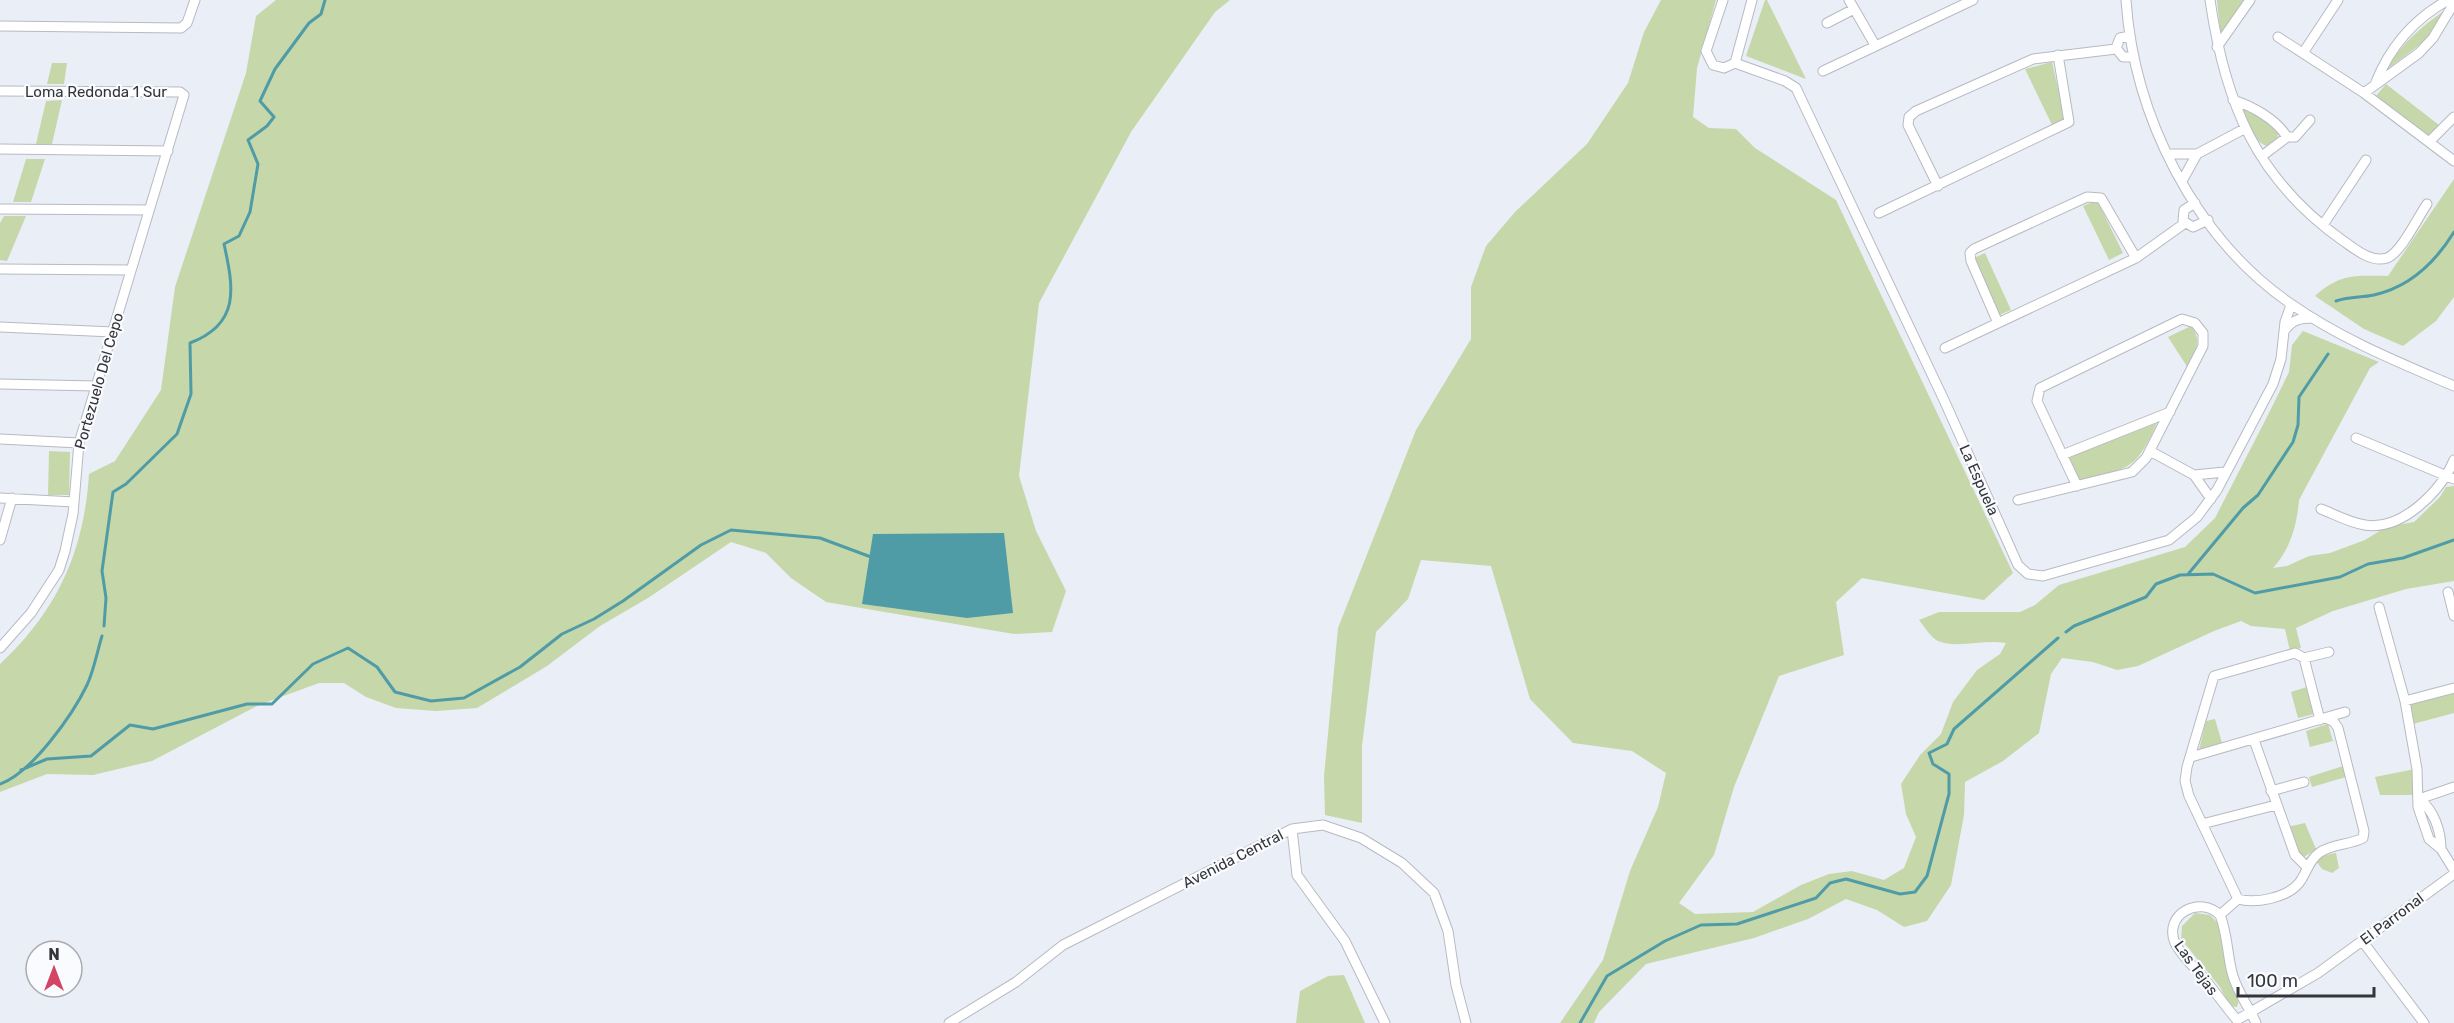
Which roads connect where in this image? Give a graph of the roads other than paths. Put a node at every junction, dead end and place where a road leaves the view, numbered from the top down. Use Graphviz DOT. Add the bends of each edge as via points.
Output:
graph roads {
  1 [pos="195,0"];
  2 [pos="1723,0"];
  3 [pos="1752,0"];
  4 [pos="1849,0"];
  5 [pos="1973,0"];
  6 [pos="2126,0"];
  7 [pos="2210,0"];
  8 [pos="2250,0"];
  9 [pos="2338,0"];
  10 [pos="2448,0"];
  11 [pos="2454,3"];
  12 [pos="1854,9"];
  13 [pos="1827,23"];
  14 [pos="0,26"];
  15 [pos="2130,36"];
  16 [pos="2278,37"];
  17 [pos="1875,45"];
  18 [pos="2217,47"];
  19 [pos="2116,49"];
  20 [pos="2303,53"];
  21 [pos="2058,55"];
  22 [pos="2134,57"];
  23 [pos="1735,63"];
  24 [pos="1823,71"];
  25 [pos="2376,82"];
  26 [pos="0,91"];
  27 [pos="2364,93"];
  28 [pos="2233,100"];
  29 [pos="183,101"];
  30 [pos="2454,117"];
  31 [pos="2310,120"];
  32 [pos="2244,129"];
  33 [pos="2287,137"];
  34 [pos="2429,142"];
  35 [pos="0,149"];
  36 [pos="168,152"];
  37 [pos="2167,154"];
  38 [pos="2197,154"];
  39 [pos="2262,156"];
  40 [pos="2366,160"];
  41 [pos="2454,161"];
  42 [pos="2182,181"];
  43 [pos="1938,186"];
  44 [pos="2195,203"];
  45 [pos="2427,204"];
  46 [pos="0,209"];
  47 [pos="150,210"];
  48 [pos="1879,213"];
  49 [pos="2208,220"];
  50 [pos="2185,223"];
  51 [pos="2323,225"];
  52 [pos="2136,258"];
  53 [pos="0,269"];
  54 [pos="131,270"];
  55 [pos="2291,305"];
  56 [pos="2314,318"];
  57 [pos="1998,323"];
  58 [pos="0,327"];
  59 [pos="2284,331"];
  60 [pos="112,332"];
  61 [pos="1945,348"];
  62 [pos="0,384"];
  63 [pos="96,386"];
  64 [pos="2454,386"];
  65 [pos="2170,412"];
  66 [pos="2356,438"];
  67 [pos="0,439"];
  68 [pos="79,443"];
  69 [pos="2150,451"];
  70 [pos="2062,455"];
  71 [pos="2454,460"];
  72 [pos="2225,472"];
  73 [pos="2194,475"];
  74 [pos="2451,477"];
  75 [pos="2077,486"];
  76 [pos="0,498"];
  77 [pos="12,498"];
  78 [pos="2211,499"];
  79 [pos="2018,500"];
  80 [pos="74,502"];
  81 [pos="2321,509"];
  82 [pos="0,540"];
  83 [pos="2448,592"];
  84 [pos="2379,608"];
  85 [pos="2454,616"];
  86 [pos="0,648"];
  87 [pos="2330,652"];
  88 [pos="2304,658"];
  89 [pos="2454,688"];
  90 [pos="2405,701"];
  91 [pos="2345,712"];
  92 [pos="2323,719"];
  93 [pos="2254,740"];
  94 [pos="2191,756"];
  95 [pos="2304,782"];
  96 [pos="2454,787"];
  97 [pos="2271,791"];
  98 [pos="2419,799"];
  99 [pos="2276,805"];
  100 [pos="2202,824"];
  101 [pos="1292,829"];
  102 [pos="2307,867"];
  103 [pos="2454,872"];
  104 [pos="2238,899"];
  105 [pos="2220,915"];
  106 [pos="2363,942"];
  107 [pos="2251,1012"];
  108 [pos="2237,1020"];
  109 [pos="949,1023"];
  110 [pos="1385,1023"];
  111 [pos="1466,1023"];
  112 [pos="2256,1023"];
  113 [pos="2424,1023"];
  1 -- 14 [label="street" via="188,23 181,28"];
  2 -- 23 [label="street" via="1707,55 1720,68"];
  3 -- 23 [label="street"];
  4 -- 12 [label="street"];
  5 -- 17 [label="street"];
  6 -- 15 [label="street"];
  7 -- 18 [label="street"];
  8 -- 18 [label="street"];
  9 -- 20 [label="street"];
  10 -- 25 [label="street" via="2405,33"];
  11 -- 25 [label="street" via="2420,53"];
  12 -- 13 [label="street"];
  12 -- 17 [label="street"];
  15 -- 19 [label="street" via="2120,38"];
  15 -- 22 [label="street"];
  16 -- 20 [label="street"];
  17 -- 24 [label="street"];
  18 -- 28 [label="street"];
  19 -- 21 [label="street"];
  19 -- 22 [label="street" via="2122,57"];
  20 -- 27 [label="street"];
  21 -- 43 [label="street" via="2069,122"];
  21 -- 43 [label="street" via="2013,67 1909,117 1908,125"];
  22 -- 37 [label="street" via="2149,111"];
  23 -- 78 [label="street, La Espuela" via="1796,88 2021,569 2033,576 2043,576 2169,540 2192,522"];
  25 -- 27 [label="street"];
  26 -- 29 [label="street, Loma Redonda 1 Sur" via="180,92 184,94"];
  27 -- 34 [label="street"];
  28 -- 32 [label="street"];
  28 -- 33 [label="street" via="2252,106"];
  29 -- 36 [label="street, Portezuelo Del Cepo"];
  30 -- 34 [label="street"];
  31 -- 33 [label="street" via="2295,138"];
  32 -- 38 [label="street"];
  32 -- 39 [label="street"];
  33 -- 39 [label="street"];
  34 -- 41 [label="street"];
  35 -- 36 [label="street"];
  36 -- 47 [label="street, Portezuelo Del Cepo"];
  37 -- 38 [label="street"];
  37 -- 42 [label="street"];
  38 -- 42 [label="street"];
  39 -- 51 [label="street" via="2279,180"];
  40 -- 51 [label="street"];
  42 -- 44 [label="street"];
  43 -- 48 [label="street"];
  44 -- 49 [label="street"];
  44 -- 50 [label="street" via="2184,210"];
  45 -- 51 [label="street" via="2396,252 2384,259 2371,258"];
  46 -- 47 [label="street"];
  47 -- 54 [label="street, Portezuelo Del Cepo"];
  49 -- 50 [label="street" via="2193,227"];
  49 -- 55 [label="street" via="2247,268"];
  50 -- 52 [label="street"];
  52 -- 57 [label="street"];
  52 -- 57 [label="street" via="2101,198 2096,196 1974,249 1971,261"];
  53 -- 54 [label="street"];
  54 -- 60 [label="street, Portezuelo Del Cepo"];
  55 -- 56 [label="street"];
  55 -- 59 [label="street, La Espuela"];
  56 -- 59 [label="street" via="2299,318"];
  56 -- 64 [label="street" via="2386,357"];
  57 -- 61 [label="street"];
  58 -- 60 [label="street"];
  59 -- 72 [label="street, La Espuela" via="2273,384"];
  60 -- 63 [label="street, Portezuelo Del Cepo"];
  62 -- 63 [label="street"];
  63 -- 68 [label="street, Portezuelo Del Cepo"];
  65 -- 69 [label="street"];
  65 -- 70 [label="street"];
  65 -- 70 [label="street" via="2204,342 2199,325 2187,320 2040,388 2037,401"];
  66 -- 74 [label="street"];
  67 -- 68 [label="street"];
  68 -- 80 [label="street, Portezuelo Del Cepo"];
  69 -- 73 [label="street"];
  69 -- 75 [label="street" via="2132,472"];
  70 -- 75 [label="street"];
  71 -- 74 [label="street"];
  72 -- 73 [label="street"];
  72 -- 78 [label="street, La Espuela"];
  73 -- 78 [label="street"];
  74 -- 81 [label="street" via="2422,505 2378,525 2363,525"];
  75 -- 79 [label="street"];
  76 -- 77 [label="street"];
  77 -- 80 [label="street"];
  77 -- 82 [label="street"];
  80 -- 86 [label="street, Portezuelo Del Cepo" via="58,570 31,613"];
  83 -- 85 [label="street"];
  84 -- 90 [label="street"];
  87 -- 88 [label="street"];
  88 -- 92 [label="street"];
  88 -- 94 [label="street" via="2295,653 2214,676"];
  89 -- 90 [label="street"];
  90 -- 98 [label="street"];
  91 -- 92 [label="street"];
  92 -- 93 [label="street"];
  92 -- 102 [label="street" via="2338,728 2364,831 2363,838 2324,850"];
  93 -- 94 [label="street"];
  93 -- 97 [label="street"];
  94 -- 100 [label="street" via="2186,789"];
  95 -- 97 [label="street"];
  96 -- 98 [label="street"];
  97 -- 99 [label="street"];
  98 -- 103 [label="street" via="2429,839"];
  99 -- 100 [label="street"];
  99 -- 102 [label="street" via="2295,855"];
  100 -- 104 [label="street"];
  101 -- 109 [label="street, Avenida Central" via="1063,945 1016,982"];
  101 -- 110 [label="street" via="1297,875 1345,941"];
  101 -- 111 [label="street, Avenida Central" via="1323,825 1361,838 1402,863 1434,893 1448,931"];
  102 -- 104 [label="street" via="2300,882 2289,891 2258,901"];
  103 -- 106 [label="street, El Parronal"];
  104 -- 105 [label="street"];
  105 -- 107 [label="street, Las Tejas" via="2233,975"];
  105 -- 108 [label="street, Las Tejas" via="2207,907 2191,907 2177,918 2173,935 2181,951"];
  106 -- 107 [label="street, El Parronal"];
  106 -- 113 [label="street"];
  107 -- 108 [label="street, El Parronal"];
  107 -- 112 [label="street, Las Tejas"];
}
